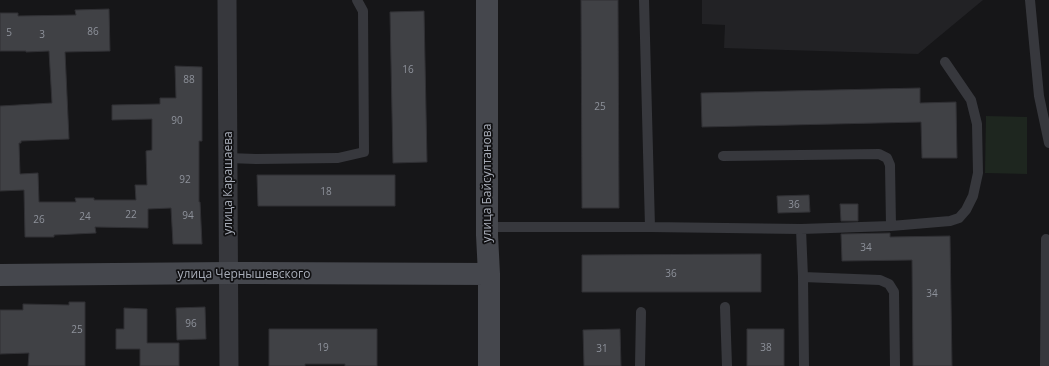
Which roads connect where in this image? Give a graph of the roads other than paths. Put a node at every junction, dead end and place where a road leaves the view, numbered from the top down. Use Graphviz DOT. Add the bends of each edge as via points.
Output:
graph roads {
  1 [pos="227,0"];
  2 [pos="357,0"];
  3 [pos="486,0"];
  4 [pos="644,0"];
  5 [pos="1030,0"];
  6 [pos="945,62"];
  7 [pos="1049,143"];
  8 [pos="723,156"];
  9 [pos="228,158"];
  10 [pos="891,226"];
  11 [pos="487,227"];
  12 [pos="650,227"];
  13 [pos="801,229"];
  14 [pos="1046,240"];
  15 [pos="228,273"];
  16 [pos="489,274"];
  17 [pos="0,275"];
  18 [pos="803,277"];
  19 [pos="725,307"];
  20 [pos="641,312"];
  21 [pos="228,366"];
  22 [pos="489,366"];
  23 [pos="640,366"];
  24 [pos="727,366"];
  25 [pos="804,366"];
  26 [pos="895,366"];
  27 [pos="1045,366"];
  1 -- 9 [label="street, улица Карашаева"];
  2 -- 9 [label="lane" via="363,11 364,152 338,158"];
  3 -- 11 [label="street, улица Байсултанова"];
  4 -- 12 [label="lane"];
  5 -- 7 [label="lane" via="1039,96"];
  6 -- 10 [label="lane" via="971,100 977,124 978,173 973,196 959,218 950,222"];
  8 -- 10 [label="lane" via="879,154 890,164"];
  9 -- 15 [label="street, улица Карашаева"];
  10 -- 13 [label="lane"];
  11 -- 12 [label="lane"];
  11 -- 16 [label="street, улица Байсултанова"];
  12 -- 13 [label="lane"];
  13 -- 18 [label="lane"];
  14 -- 27 [label="lane"];
  15 -- 16 [label="street, улица Чернышевского"];
  15 -- 17 [label="street, улица Чернышевского"];
  15 -- 21 [label="street, улица Карашаева"];
  16 -- 22 [label="street, улица Байсултанова"];
  18 -- 25 [label="lane"];
  18 -- 26 [label="lane" via="880,280 889,284 894,292"];
  19 -- 24 [label="lane"];
  20 -- 23 [label="lane"];
}
